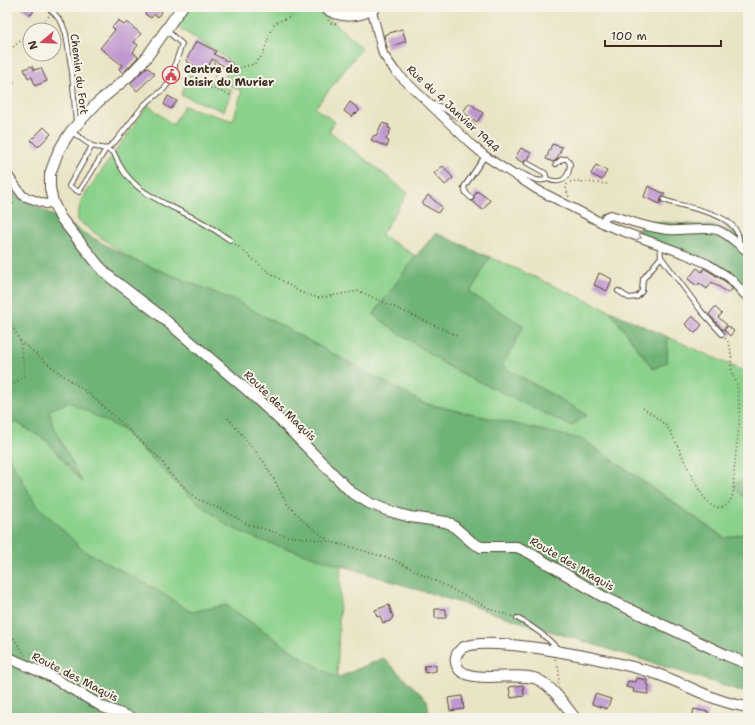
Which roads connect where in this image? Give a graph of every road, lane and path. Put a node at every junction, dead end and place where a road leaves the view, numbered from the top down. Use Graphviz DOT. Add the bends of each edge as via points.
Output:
graph roads {
  1 [pos="47,7"];
  2 [pos="182,7"];
  3 [pos="299,7"];
  4 [pos="323,7"];
  5 [pos="373,8"];
  6 [pos="54,12"];
  7 [pos="361,15"];
  8 [pos="42,22"];
  9 [pos="376,26"];
  10 [pos="166,30"];
  11 [pos="22,40"];
  12 [pos="7,52"];
  13 [pos="214,63"];
  14 [pos="220,66"];
  15 [pos="175,75"];
  16 [pos="210,88"];
  17 [pos="230,95"];
  18 [pos="430,104"];
  19 [pos="473,126"];
  20 [pos="73,128"];
  21 [pos="92,146"];
  22 [pos="106,149"];
  23 [pos="485,156"];
  24 [pos="527,163"];
  25 [pos="556,164"];
  26 [pos="7,174"];
  27 [pos="515,176"];
  28 [pos="547,179"];
  29 [pos="608,184"];
  30 [pos="24,196"];
  31 [pos="471,198"];
  32 [pos="571,198"];
  33 [pos="664,200"];
  34 [pos="53,202"];
  35 [pos="7,206"];
  36 [pos="7,213"];
  37 [pos="603,222"];
  38 [pos="230,240"];
  39 [pos="660,244"];
  40 [pos="739,246"];
  41 [pos="748,252"];
  42 [pos="661,257"];
  43 [pos="618,291"];
  44 [pos="748,298"];
  45 [pos="7,315"];
  46 [pos="722,334"];
  47 [pos="458,336"];
  48 [pos="20,340"];
  49 [pos="7,386"];
  50 [pos="643,408"];
  51 [pos="228,418"];
  52 [pos="330,541"];
  53 [pos="517,618"];
  54 [pos="7,628"];
  55 [pos="557,651"];
  56 [pos="26,656"];
  57 [pos="7,657"];
  58 [pos="748,664"];
  59 [pos="556,694"];
  60 [pos="748,707"];
  61 [pos="132,718"];
  62 [pos="575,718"];
  1 -- 6 [label="lane, Chemin du Fort"];
  2 -- 10 [label="street, Route des Maquis"];
  3 -- 14 [label="path" via="288,18 275,23 263,55 254,64 228,71"];
  4 -- 7 [label="street" via="343,16"];
  5 -- 7 [label="street"];
  5 -- 9 [label="street, Rue du 4 Janvier 1944"];
  6 -- 8 [label="path"];
  6 -- 20 [label="lane, Chemin du Fort" via="62,22 68,44"];
  7 -- 9 [label="street"];
  9 -- 18 [label="street, Rue du 4 Janvier 1944" via="383,54 395,71"];
  10 -- 15 [label="lane" via="182,44 175,64"];
  10 -- 20 [label="street, Route des Maquis" via="134,71"];
  11 -- 12 [label="path"];
  13 -- 14 [label="path"];
  14 -- 16 [label="path"];
  15 -- 16 [label="path"];
  15 -- 22 [label="lane" via="164,90 144,105"];
  16 -- 17 [label="path"];
  18 -- 19 [label="lane" via="439,106"];
  18 -- 23 [label="street, Rue du 4 Janvier 1944"];
  20 -- 21 [label="lane"];
  20 -- 34 [label="street, Route des Maquis" via="58,152 50,174"];
  21 -- 22 [label="lane"];
  21 -- 22 [label="lane" via="69,186 79,192"];
  22 -- 38 [label="lane" via="114,153 118,165 139,189"];
  23 -- 27 [label="street, Rue du 4 Janvier 1944"];
  23 -- 31 [label="lane" via="465,185 465,191"];
  24 -- 28 [label="lane" via="543,171"];
  25 -- 28 [label="lane" via="567,159 570,164 569,173 560,181"];
  26 -- 30 [label="street"];
  27 -- 28 [label="lane" via="518,172 539,180"];
  27 -- 37 [label="street, Rue du 4 Janvier 1944"];
  29 -- 32 [label="path" via="571,181 566,187"];
  30 -- 34 [label="street" via="46,204"];
  30 -- 35 [label="path" via="19,200 10,199 14,205"];
  33 -- 40 [label="lane" via="725,219 739,234"];
  34 -- 58 [label="street, Route des Maquis" via="60,217 111,278 157,313 247,390 351,492 389,511 451,524 481,547 517,547 602,596"];
  35 -- 36 [label="path" via="10,214"];
  37 -- 39 [label="street, Rue du 4 Janvier 1944, one-way"];
  37 -- 40 [label="street" via="610,215 658,229 714,230 723,233"];
  38 -- 47 [label="path" via="267,271 300,292 318,298 359,291"];
  39 -- 42 [label="lane"];
  39 -- 44 [label="street, Rue du 4 Janvier 1944" via="708,264 730,278"];
  40 -- 41 [label="street"];
  42 -- 43 [label="lane" via="643,279 642,291 637,297 629,298"];
  42 -- 46 [label="lane" via="702,312"];
  45 -- 48 [label="path"];
  46 -- 50 [label="path" via="730,342 732,374 737,384 739,404 734,491 726,505 712,507 695,485 667,427"];
  48 -- 49 [label="path" via="24,376 15,384"];
  48 -- 52 [label="path" via="113,415 161,460 170,474 197,499 247,524 287,536"];
  51 -- 52 [label="path" via="264,462 288,505 308,525"];
  52 -- 53 [label="path" via="392,559 493,610"];
  53 -- 55 [label="lane" via="547,636"];
  54 -- 56 [label="path"];
  55 -- 59 [label="path" via="560,678"];
  55 -- 59 [label="street" via="501,644 471,644 461,648 455,660 464,674 531,678 546,685"];
  55 -- 60 [label="street" via="658,674 712,698"];
  57 -- 61 [label="street, Route des Maquis" via="50,676 103,707"];
  59 -- 62 [label="street"];
}
